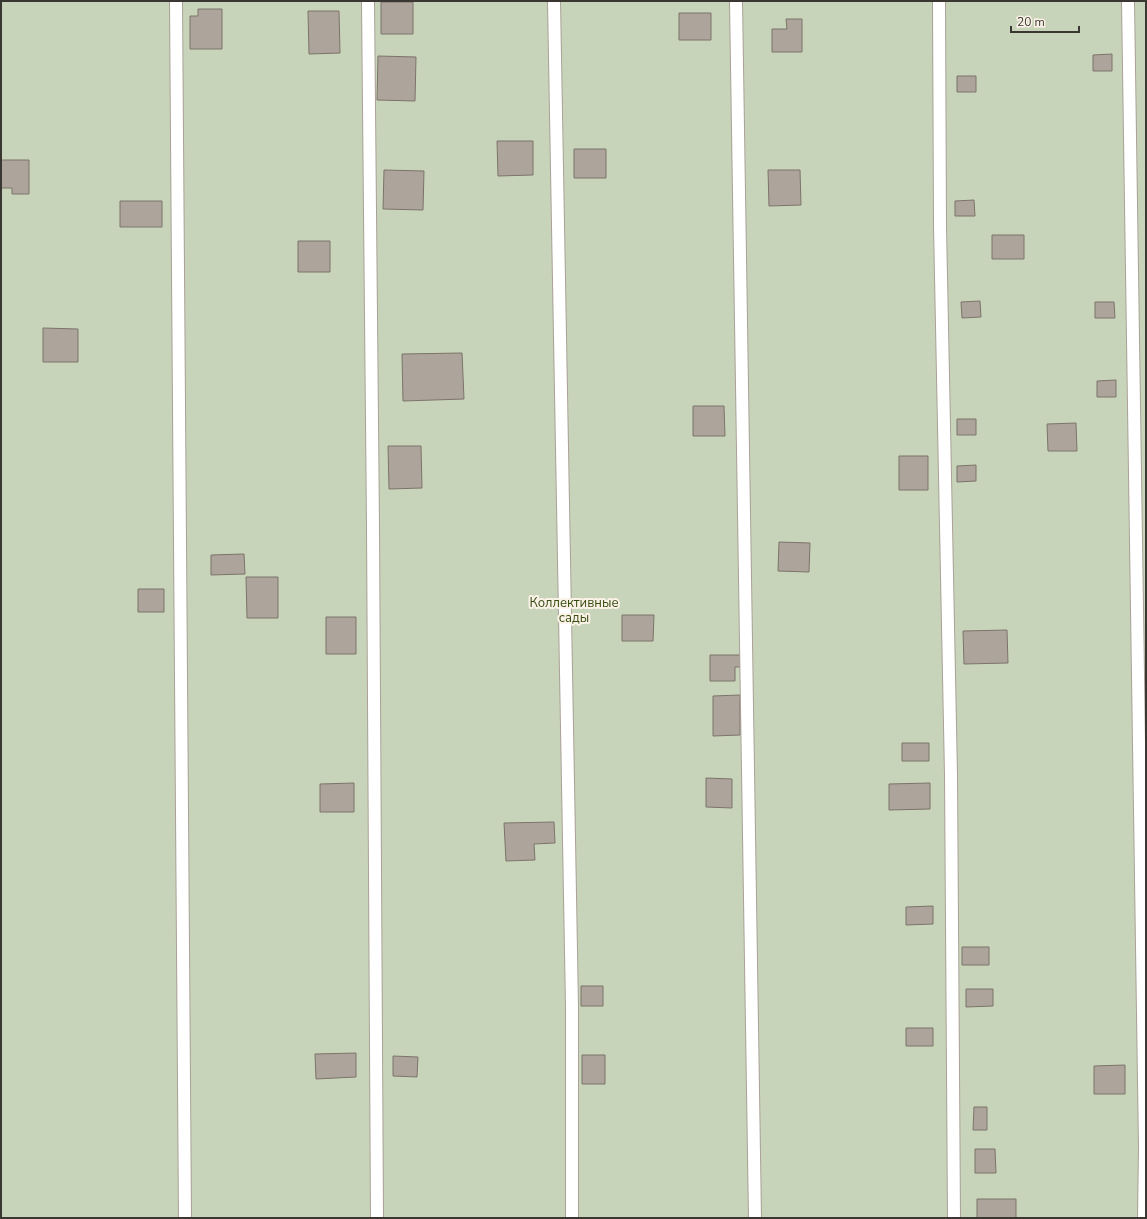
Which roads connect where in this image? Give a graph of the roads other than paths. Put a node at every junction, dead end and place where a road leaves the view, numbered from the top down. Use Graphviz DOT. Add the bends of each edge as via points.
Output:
graph roads {
  1 [pos="176,1"];
  2 [pos="368,1"];
  3 [pos="554,1"];
  4 [pos="736,1"];
  5 [pos="940,1"];
  6 [pos="1128,1"];
  7 [pos="185,1218"];
  8 [pos="377,1218"];
  9 [pos="572,1218"];
  10 [pos="755,1218"];
  11 [pos="954,1218"];
  12 [pos="1144,1218"];
  1 -- 7 [label="lane"];
  2 -- 8 [label="lane"];
  3 -- 9 [label="lane" via="572,1007"];
  4 -- 10 [label="lane"];
  5 -- 11 [label="lane" via="940,226 951,783"];
  6 -- 12 [label="lane"];
}
